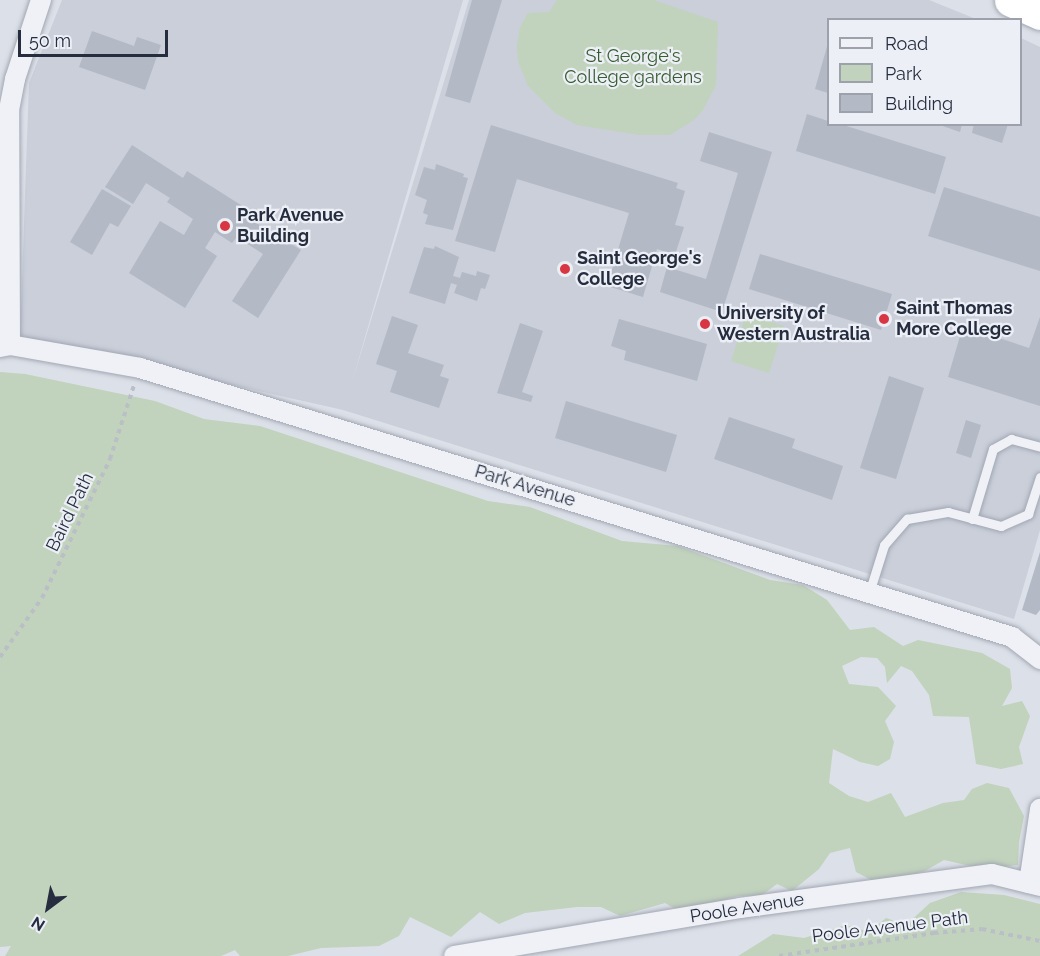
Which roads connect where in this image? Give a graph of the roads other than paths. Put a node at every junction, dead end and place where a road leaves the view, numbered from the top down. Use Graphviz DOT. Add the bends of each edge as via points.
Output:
graph roads {
  1 [pos="41,0"];
  2 [pos="1011,0"];
  3 [pos="1040,13"];
  4 [pos="5,346"];
  5 [pos="1040,447"];
  6 [pos="1040,477"];
  7 [pos="972,519"];
  8 [pos="869,593"];
  9 [pos="1040,659"];
  10 [pos="1040,809"];
  11 [pos="1034,885"];
  12 [pos="454,956"];
  1 -- 4 [label="street" via="9,110"];
  2 -- 3 [label="highway"];
  4 -- 8 [label="street, Park Avenue" via="140,368"];
  5 -- 7 [label="lane" via="1011,439 993,449"];
  6 -- 7 [label="lane" via="1028,514 1001,526"];
  7 -- 8 [label="lane" via="948,512 908,519 884,545"];
  8 -- 9 [label="street, Park Avenue" via="1012,637"];
  10 -- 11 [label="street"];
  11 -- 12 [label="street, Poole Avenue" via="992,874 740,908"];
}
